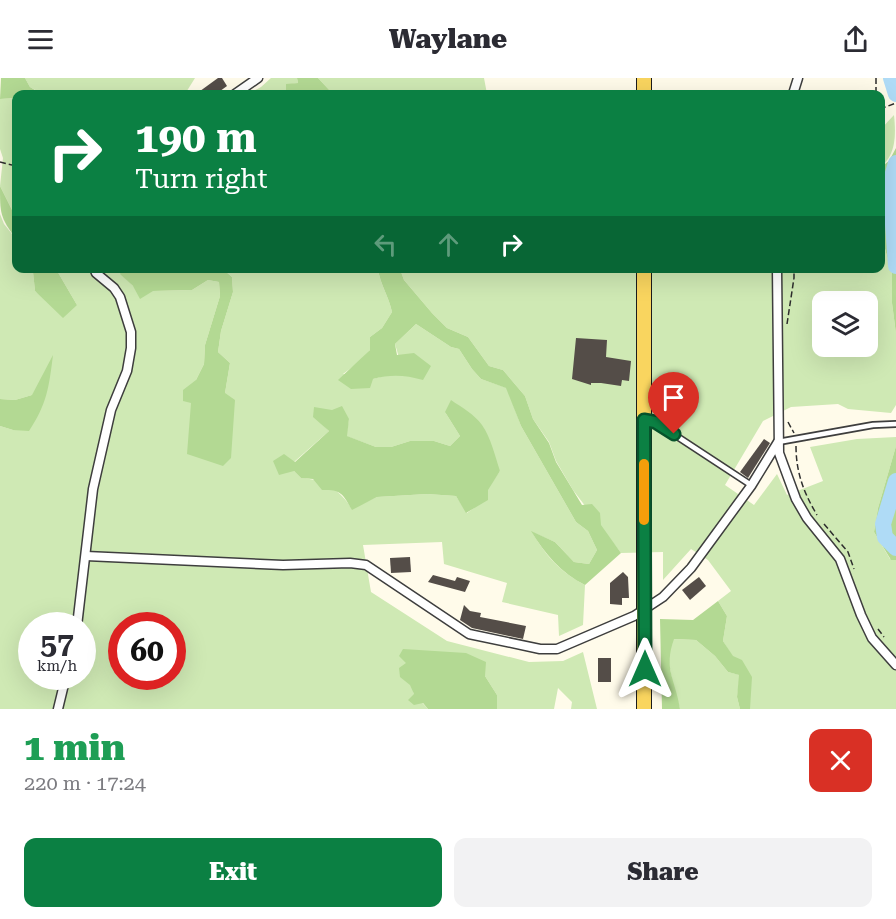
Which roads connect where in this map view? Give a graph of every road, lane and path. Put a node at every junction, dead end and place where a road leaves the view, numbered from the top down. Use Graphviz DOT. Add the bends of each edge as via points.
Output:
graph roads {
  1 [pos="258,78"];
  2 [pos="241,90"];
  3 [pos="96,273"];
  4 [pos="644,273"];
  5 [pos="777,273"];
  6 [pos="793,273"];
  7 [pos="787,331"];
  8 [pos="644,420"];
  9 [pos="787,420"];
  10 [pos="896,424"];
  11 [pos="796,439"];
  12 [pos="778,442"];
  13 [pos="752,486"];
  14 [pos="86,556"];
  15 [pos="855,571"];
  16 [pos="645,609"];
  17 [pos="79,612"];
  18 [pos="873,622"];
  19 [pos="887,642"];
  20 [pos="896,665"];
  21 [pos="63,690"];
  22 [pos="58,709"];
  23 [pos="644,709"];
  1 -- 2 [label="street"];
  3 -- 14 [label="street" via="120,297 131,332 127,371 111,410 93,489"];
  4 -- 8 [label="main road"];
  5 -- 12 [label="street"];
  6 -- 7 [label="path"];
  8 -- 13 [label="lane" via="655,422"];
  8 -- 16 [label="main road"];
  9 -- 11 [label="path"];
  10 -- 11 [label="lane"];
  11 -- 12 [label="lane"];
  11 -- 15 [label="path" via="797,471 807,498 848,552"];
  12 -- 13 [label="street"];
  12 -- 20 [label="street" via="796,498 840,559 872,638"];
  13 -- 16 [label="street" via="691,568 663,597"];
  14 -- 16 [label="street" via="366,565 469,634 540,649 557,648"];
  14 -- 17 [label="street"];
  16 -- 23 [label="main road"];
  18 -- 19 [label="path"];
  21 -- 22 [label="street"];
}
